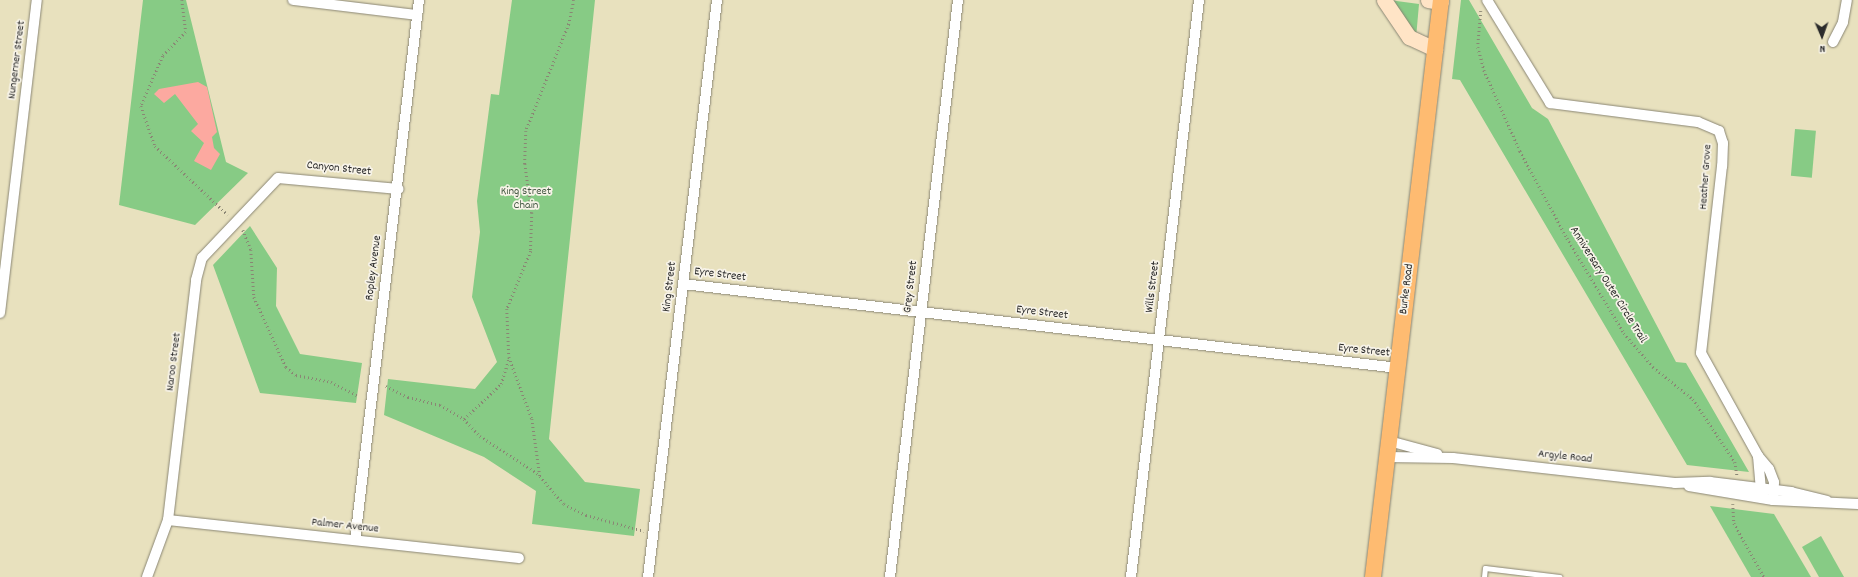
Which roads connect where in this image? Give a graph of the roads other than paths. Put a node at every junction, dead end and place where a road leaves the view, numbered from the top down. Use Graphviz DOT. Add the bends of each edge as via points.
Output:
graph roads {
  1 [pos="37,0"];
  2 [pos="293,0"];
  3 [pos="419,0"];
  4 [pos="717,0"];
  5 [pos="958,0"];
  6 [pos="1199,0"];
  7 [pos="1384,0"];
  8 [pos="1847,0"];
  9 [pos="1436,1"];
  10 [pos="1484,2"];
  11 [pos="417,15"];
  12 [pos="1833,42"];
  13 [pos="1435,49"];
  14 [pos="278,178"];
  15 [pos="398,189"];
  16 [pos="683,284"];
  17 [pos="922,312"];
  18 [pos="0,313"];
  19 [pos="1160,340"];
  20 [pos="1398,368"];
  21 [pos="1389,441"];
  22 [pos="1758,456"];
  23 [pos="1387,457"];
  24 [pos="1453,458"];
  25 [pos="1761,493"];
  26 [pos="1774,495"];
  27 [pos="1858,504"];
  28 [pos="168,520"];
  29 [pos="355,540"];
  30 [pos="519,558"];
  31 [pos="147,577"];
  32 [pos="648,577"];
  33 [pos="890,577"];
  34 [pos="1131,577"];
  35 [pos="1373,577"];
  36 [pos="1484,577"];
  37 [pos="1559,577"];
  1 -- 18 [label="street, Nungerner Street"];
  2 -- 11 [label="street"];
  3 -- 11 [label="street, Ropley Avenue"];
  4 -- 16 [label="street, King Street"];
  5 -- 17 [label="street, Grey Street"];
  6 -- 19 [label="street, Wills Street"];
  7 -- 13 [label="street" via="1409,37"];
  8 -- 12 [label="street" via="1843,22"];
  9 -- 13 [label="main road, Burke Road"];
  10 -- 22 [label="street, Heather Grove" via="1550,103 1698,122 1719,131 1723,143 1722,166 1701,353"];
  11 -- 15 [label="street, Ropley Avenue"];
  13 -- 20 [label="main road, Burke Road"];
  14 -- 15 [label="street, Canyon Street"];
  14 -- 28 [label="street, Naroo Street" via="208,250 198,270"];
  15 -- 29 [label="street, Ropley Avenue"];
  16 -- 17 [label="street, Eyre Street"];
  16 -- 32 [label="street, King Street"];
  17 -- 19 [label="street, Eyre Street"];
  17 -- 33 [label="street, Grey Street"];
  19 -- 20 [label="street, Eyre Street"];
  19 -- 34 [label="street, Wills Street"];
  20 -- 21 [label="main road, Burke Road"];
  21 -- 23 [label="main road, Burke Road"];
  21 -- 24 [label="street, Argyle Road"];
  22 -- 25 [label="street, Heather Grove"];
  22 -- 26 [label="street, Heather Grove" via="1769,469"];
  23 -- 24 [label="street, Argyle Road"];
  23 -- 35 [label="main road, Burke Road"];
  24 -- 25 [label="street, Argyle Road"];
  25 -- 26 [label="street, Argyle Road"];
  26 -- 27 [label="street, Argyle Road"];
  28 -- 29 [label="street, Palmer Avenue"];
  28 -- 31 [label="street, Naroo Street"];
  29 -- 30 [label="street, Palmer Avenue"];
  36 -- 37 [label="lane" via="1485,568"];
}
